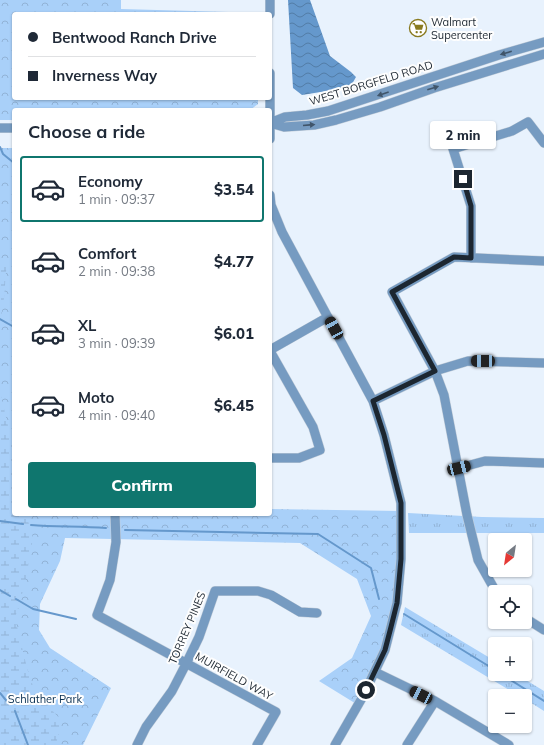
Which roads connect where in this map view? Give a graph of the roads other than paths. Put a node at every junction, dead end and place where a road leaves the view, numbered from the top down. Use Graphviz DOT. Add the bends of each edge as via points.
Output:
graph roads {
  1 [pos="270,0"];
  2 [pos="270,12"];
  3 [pos="544,42"];
  4 [pos="544,54"];
  5 [pos="272,122"];
  6 [pos="272,124"];
  7 [pos="0,128"];
  8 [pos="12,128"];
  9 [pos="544,143"];
  10 [pos="272,207"];
  11 [pos="471,258"];
  12 [pos="544,261"];
  13 [pos="328,317"];
  14 [pos="272,350"];
  15 [pos="272,355"];
  16 [pos="544,363"];
  17 [pos="435,371"];
  18 [pos="373,401"];
  19 [pos="272,458"];
  20 [pos="544,463"];
  21 [pos="459,468"];
  22 [pos="115,516"];
  23 [pos="492,585"];
  24 [pos="317,613"];
  25 [pos="532,622"];
  26 [pos="544,630"];
  27 [pos="186,664"];
  28 [pos="375,672"];
  29 [pos="434,701"];
  30 [pos="137,745"];
  31 [pos="257,745"];
  32 [pos="335,745"];
  33 [pos="407,745"];
  34 [pos="509,745"];
  1 -- 2 [label="street"];
  3 -- 5 [label="street, WEST BORGFELD ROAD, one-way" via="328,111 285,117"];
  6 -- 4 [label="street, WEST BORGFELD ROAD, one-way" via="284,127 314,125 336,120"];
  7 -- 8 [label="street"];
  9 -- 11 [label="street" via="528,122 512,131 453,149 471,206"];
  10 -- 13 [label="street" via="282,232"];
  11 -- 12 [label="street"];
  11 -- 17 [label="street" via="454,257 392,292"];
  13 -- 14 [label="street"];
  13 -- 18 [label="street"];
  15 -- 19 [label="street" via="313,427 320,450 299,458"];
  16 -- 17 [label="street" via="468,361"];
  17 -- 18 [label="street"];
  17 -- 21 [label="street" via="444,395"];
  18 -- 28 [label="street" via="401,503 401,559 397,603 385,650"];
  20 -- 21 [label="street" via="485,461"];
  21 -- 23 [label="street" via="478,560"];
  22 -- 27 [label="street, MUIRFIELD WAY" via="116,542 110,580 96,615"];
  24 -- 27 [label="street, TORREY PINES" via="300,612 258,591 216,591"];
  25 -- 26 [label="street"];
  27 -- 30 [label="street, TORREY PINES"];
  27 -- 31 [label="street, MUIRFIELD WAY" via="276,712"];
  28 -- 29 [label="street"];
  28 -- 32 [label="street"];
  29 -- 33 [label="street"];
  29 -- 34 [label="street"];
}
